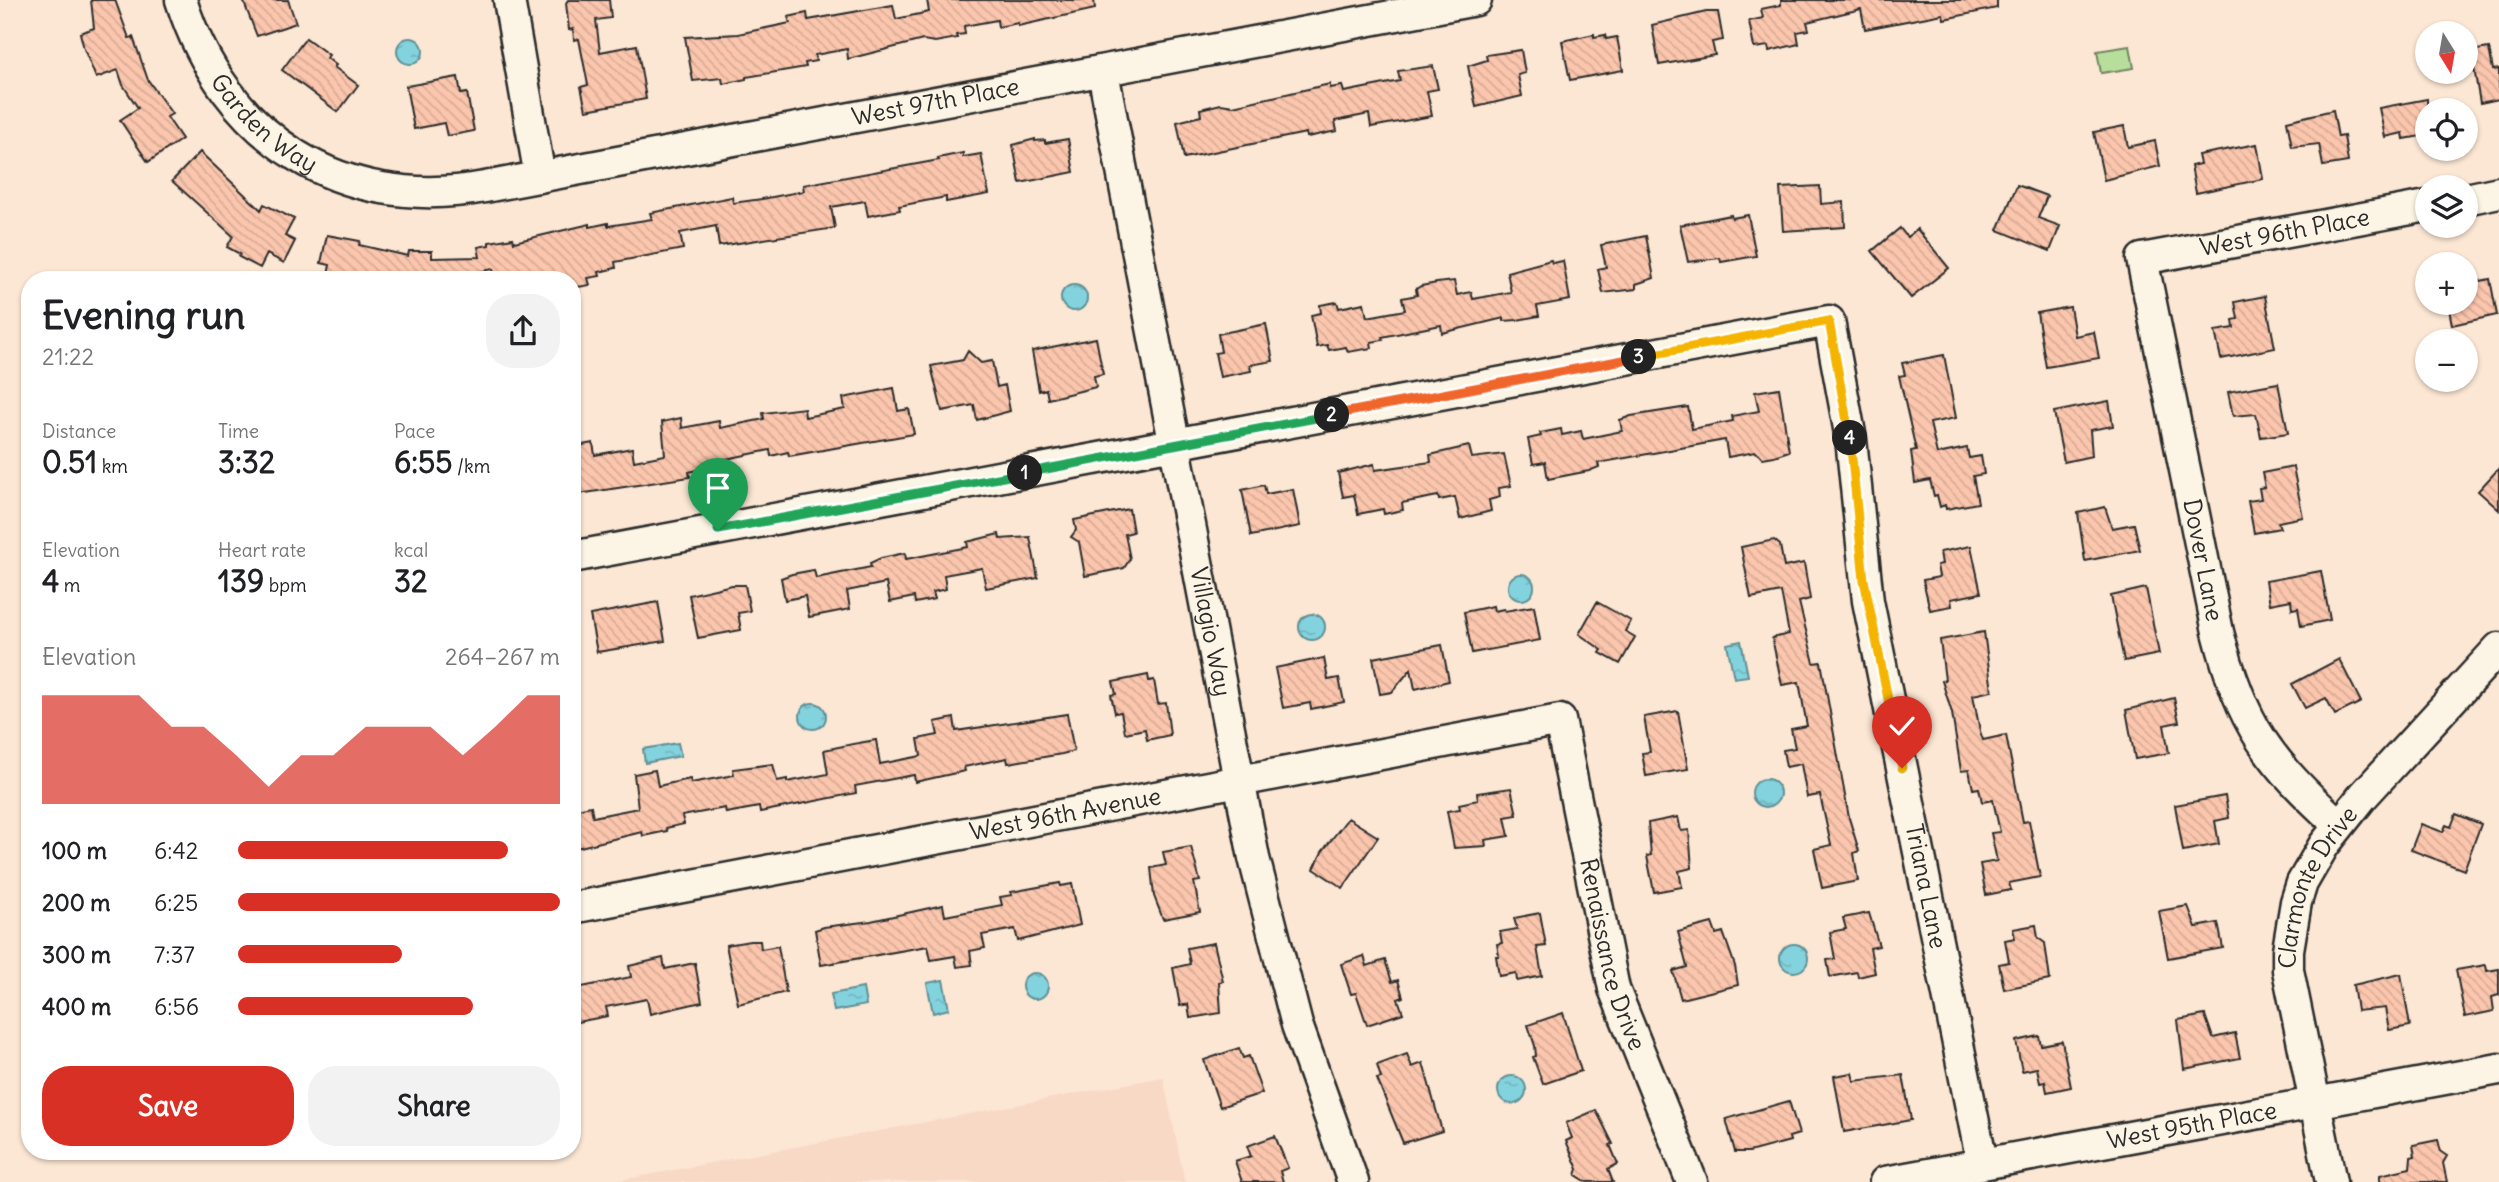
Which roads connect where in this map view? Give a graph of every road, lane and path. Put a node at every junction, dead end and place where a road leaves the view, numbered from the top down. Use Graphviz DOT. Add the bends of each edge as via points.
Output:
graph roads {
  1 [pos="181,0"];
  2 [pos="509,0"];
  3 [pos="1476,0"];
  4 [pos="1103,72"];
  5 [pos="540,177"];
  6 [pos="394,192"];
  7 [pos="2499,192"];
  8 [pos="2478,196"];
  9 [pos="2415,208"];
  10 [pos="2141,258"];
  11 [pos="1174,445"];
  12 [pos="581,555"];
  13 [pos="2499,648"];
  14 [pos="1560,720"];
  15 [pos="1240,782"];
  16 [pos="2339,825"];
  17 [pos="581,906"];
  18 [pos="2499,1069"];
  19 [pos="2314,1104"];
  20 [pos="1982,1162"];
  21 [pos="1353,1182"];
  22 [pos="1692,1182"];
  23 [pos="1885,1182"];
  24 [pos="2331,1182"];
  1 -- 6 [label="street, Garden Way" via="191,31 216,76 255,124 292,155 371,188"];
  2 -- 5 [label="street"];
  3 -- 4 [label="street, West 97th Place"];
  4 -- 5 [label="street, West 97th Place"];
  4 -- 11 [label="street, Villagio Way"];
  5 -- 6 [label="street, West 97th Place" via="460,192"];
  7 -- 8 [label="street"];
  9 -- 10 [label="street, West 96th Place"];
  10 -- 16 [label="street, Dover Lane" via="2233,689 2267,752"];
  11 -- 12 [label="street"];
  11 -- 15 [label="street, Villagio Way"];
  11 -- 20 [label="street, Triana Lane" via="1829,321 1851,439 1868,601"];
  13 -- 16 [label="street, Clarmonte Drive"];
  14 -- 15 [label="street, West 96th Avenue"];
  14 -- 22 [label="street, Renaissance Drive" via="1614,989"];
  15 -- 17 [label="street, West 96th Avenue"];
  15 -- 21 [label="street, Villagio Way" via="1268,917 1297,1025"];
  16 -- 19 [label="street, Clarmonte Drive" via="2302,883 2288,950 2291,992"];
  18 -- 19 [label="street, West 95th Place"];
  19 -- 20 [label="street, West 95th Place"];
  19 -- 24 [label="street, Clarmonte Drive"];
  20 -- 23 [label="street, West 95th Place"];
}
